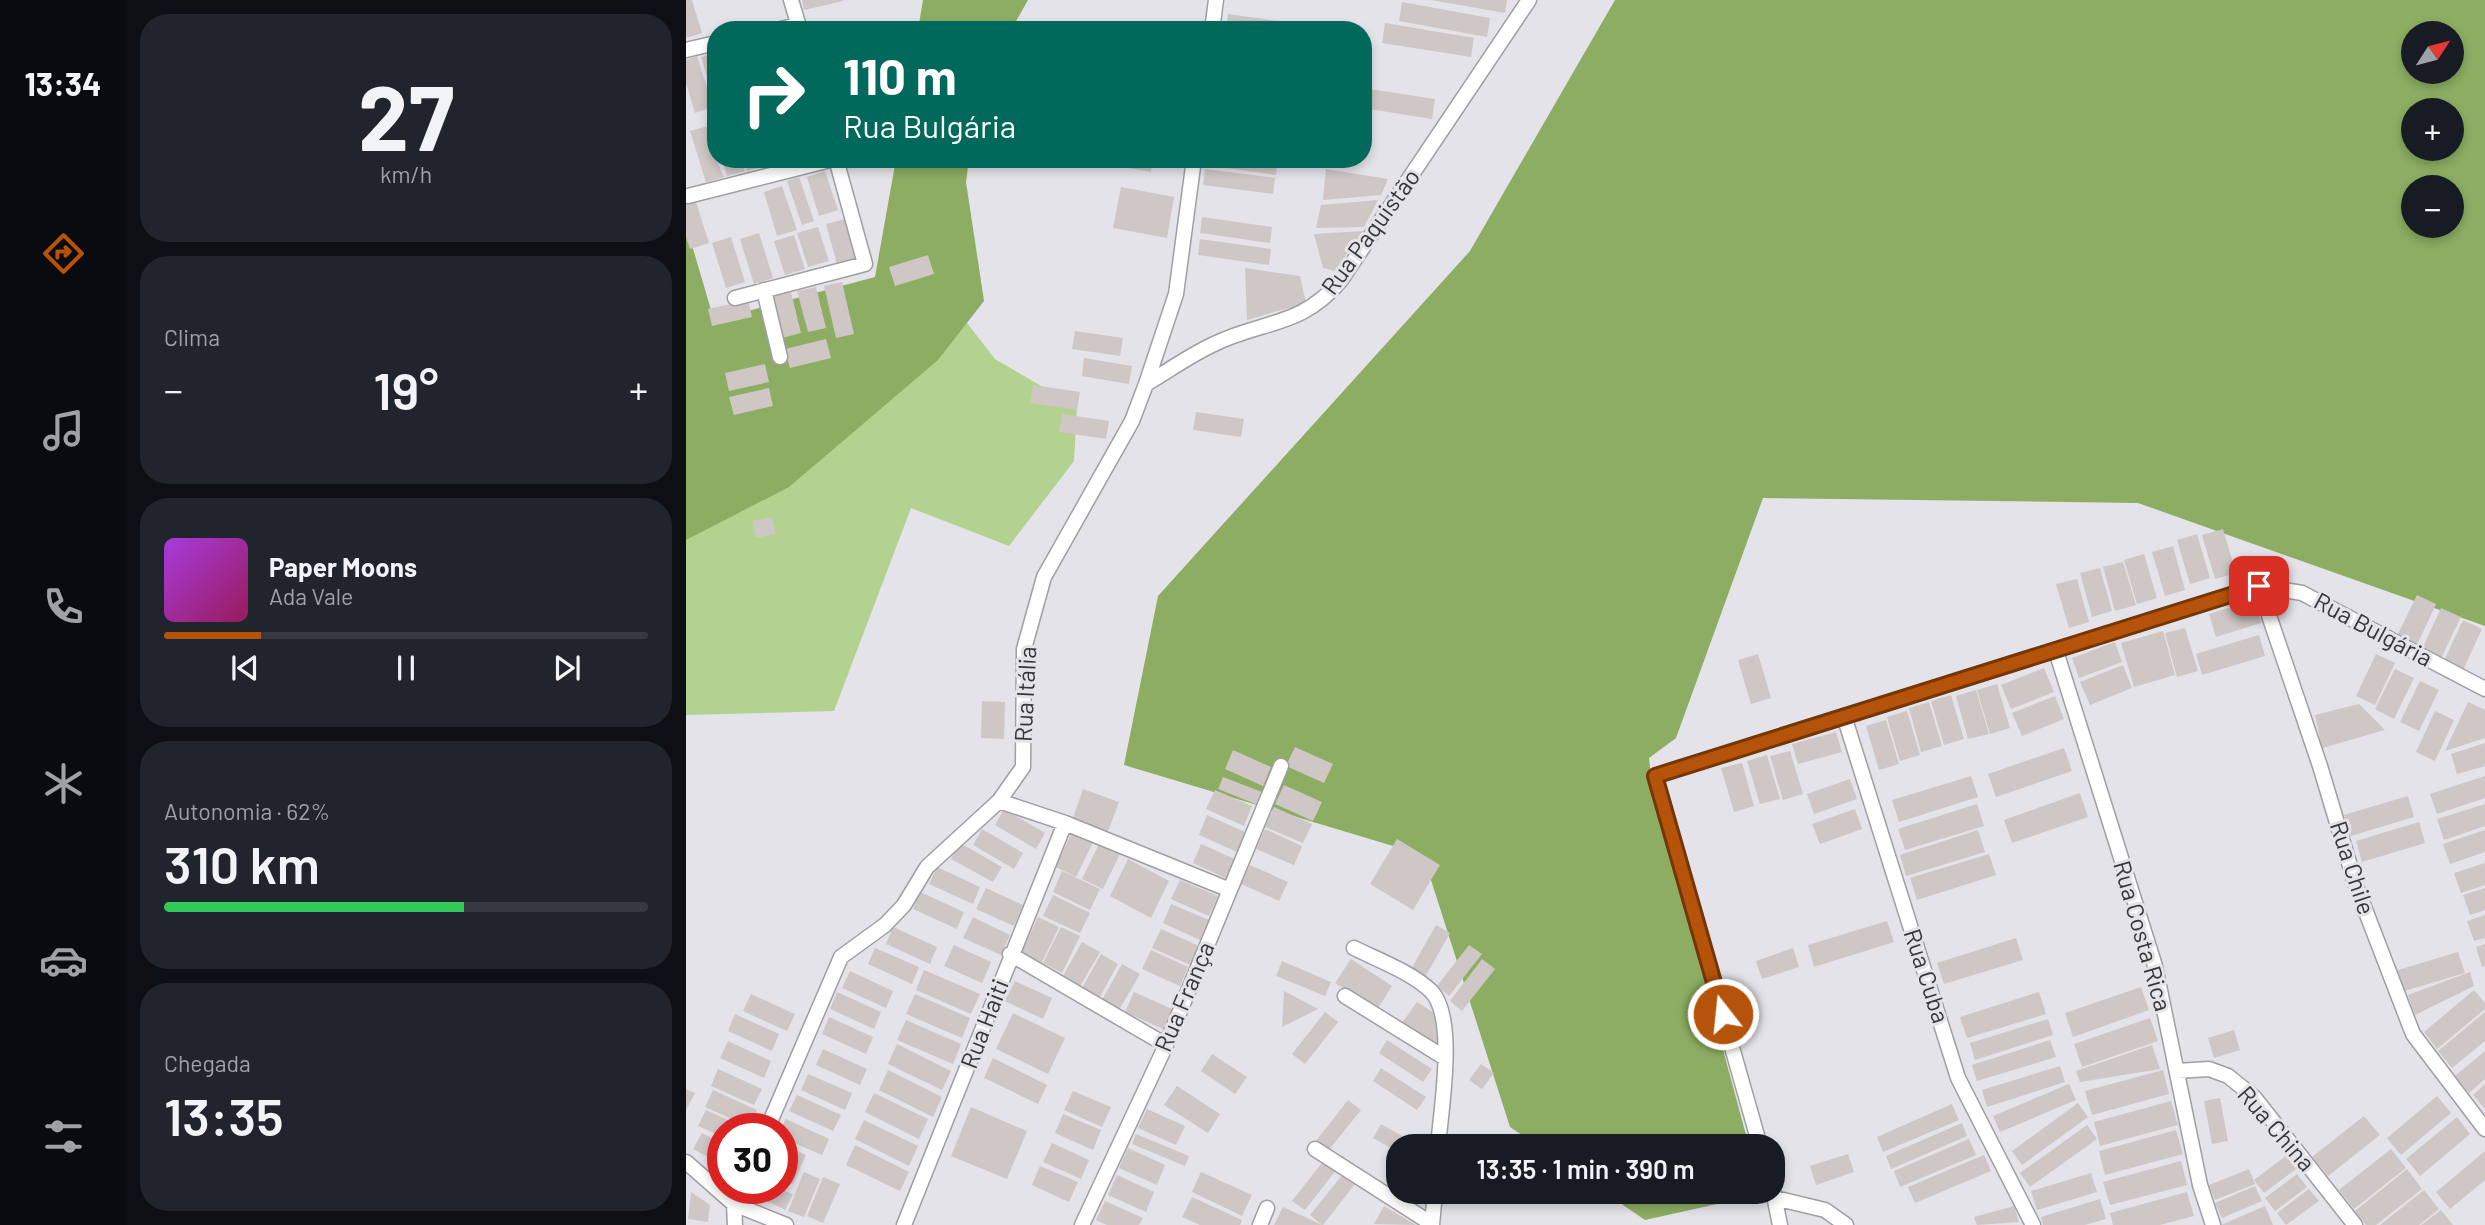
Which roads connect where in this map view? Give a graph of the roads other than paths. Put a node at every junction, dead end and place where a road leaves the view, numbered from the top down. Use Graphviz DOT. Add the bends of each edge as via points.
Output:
graph roads {
  1 [pos="791,0"];
  2 [pos="1216,0"];
  3 [pos="1529,0"];
  4 [pos="797,21"];
  5 [pos="1213,21"];
  6 [pos="707,45"];
  7 [pos="686,50"];
  8 [pos="799,168"];
  9 [pos="838,168"];
  10 [pos="1193,168"];
  11 [pos="688,196"];
  12 [pos="764,290"];
  13 [pos="735,298"];
  14 [pos="780,357"];
  15 [pos="1146,384"];
  16 [pos="2259,586"];
  17 [pos="2056,651"];
  18 [pos="2485,689"];
  19 [pos="1844,716"];
  20 [pos="1282,766"];
  21 [pos="999,801"];
  22 [pos="1065,823"];
  23 [pos="1230,890"];
  24 [pos="1354,948"];
  25 [pos="1010,954"];
  26 [pos="1345,996"];
  27 [pos="1166,1045"];
  28 [pos="1445,1058"];
  29 [pos="2177,1071"];
  30 [pos="774,1113"];
  31 [pos="2485,1129"];
  32 [pos="1439,1134"];
  33 [pos="1757,1134"];
  34 [pos="1315,1149"];
  35 [pos="686,1162"];
  36 [pos="707,1180"];
  37 [pos="1785,1197"];
  38 [pos="734,1204"];
  39 [pos="1434,1204"];
  40 [pos="1776,1204"];
  41 [pos="1267,1208"];
  42 [pos="735,1225"];
  43 [pos="786,1225"];
  44 [pos="904,1225"];
  45 [pos="1082,1225"];
  46 [pos="1260,1225"];
  47 [pos="1432,1225"];
  48 [pos="1780,1225"];
  49 [pos="1846,1225"];
  50 [pos="2033,1225"];
  51 [pos="2213,1225"];
  52 [pos="2355,1225"];
  1 -- 4 [label="street"];
  2 -- 5 [label="street"];
  3 -- 15 [label="street, Rua Paquistão" via="1325,299 1297,316 1213,344"];
  6 -- 7 [label="street"];
  8 -- 11 [label="street"];
  9 -- 12 [label="street" via="865,264"];
  10 -- 15 [label="street, Rua Itália" via="1176,294"];
  12 -- 13 [label="street"];
  12 -- 14 [label="street"];
  15 -- 21 [label="street, Rua Itália" via="1132,421 1044,577 1024,649 1023,767"];
  16 -- 17 [label="street, Rua Bulgária"];
  16 -- 18 [label="street, Rua Bulgária" via="2302,593"];
  16 -- 31 [label="street, Rua Chile" via="2356,886 2413,1034"];
  17 -- 19 [label="street, Rua Bulgária"];
  17 -- 29 [label="street, Rua Costa Rica" via="2155,966"];
  19 -- 33 [label="street, Rua Bulgária" via="1655,776"];
  19 -- 50 [label="street, Rua Cuba" via="1958,1078"];
  20 -- 23 [label="street, Rua França"];
  21 -- 22 [label="street"];
  21 -- 30 [label="street, Rua Itália" via="927,867 904,905 885,925 841,957"];
  22 -- 23 [label="street"];
  22 -- 25 [label="street, Rua Haiti"];
  23 -- 27 [label="street, Rua França"];
  24 -- 28 [label="street" via="1432,992 1442,1016"];
  25 -- 27 [label="street"];
  25 -- 44 [label="street, Rua Haiti" via="984,1031"];
  26 -- 28 [label="street"];
  27 -- 45 [label="street, Rua França"];
  28 -- 32 [label="street"];
  29 -- 51 [label="street, Rua Costa Rica" via="2200,1185"];
  29 -- 52 [label="street, Rua China" via="2209,1069 2228,1076 2254,1097"];
  34 -- 47 [label="street"];
  35 -- 36 [label="street"];
  37 -- 49 [label="street" via="1825,1210"];
  38 -- 42 [label="street"];
  38 -- 43 [label="street"];
  39 -- 47 [label="street"];
  40 -- 48 [label="street"];
  41 -- 46 [label="street"];
}
